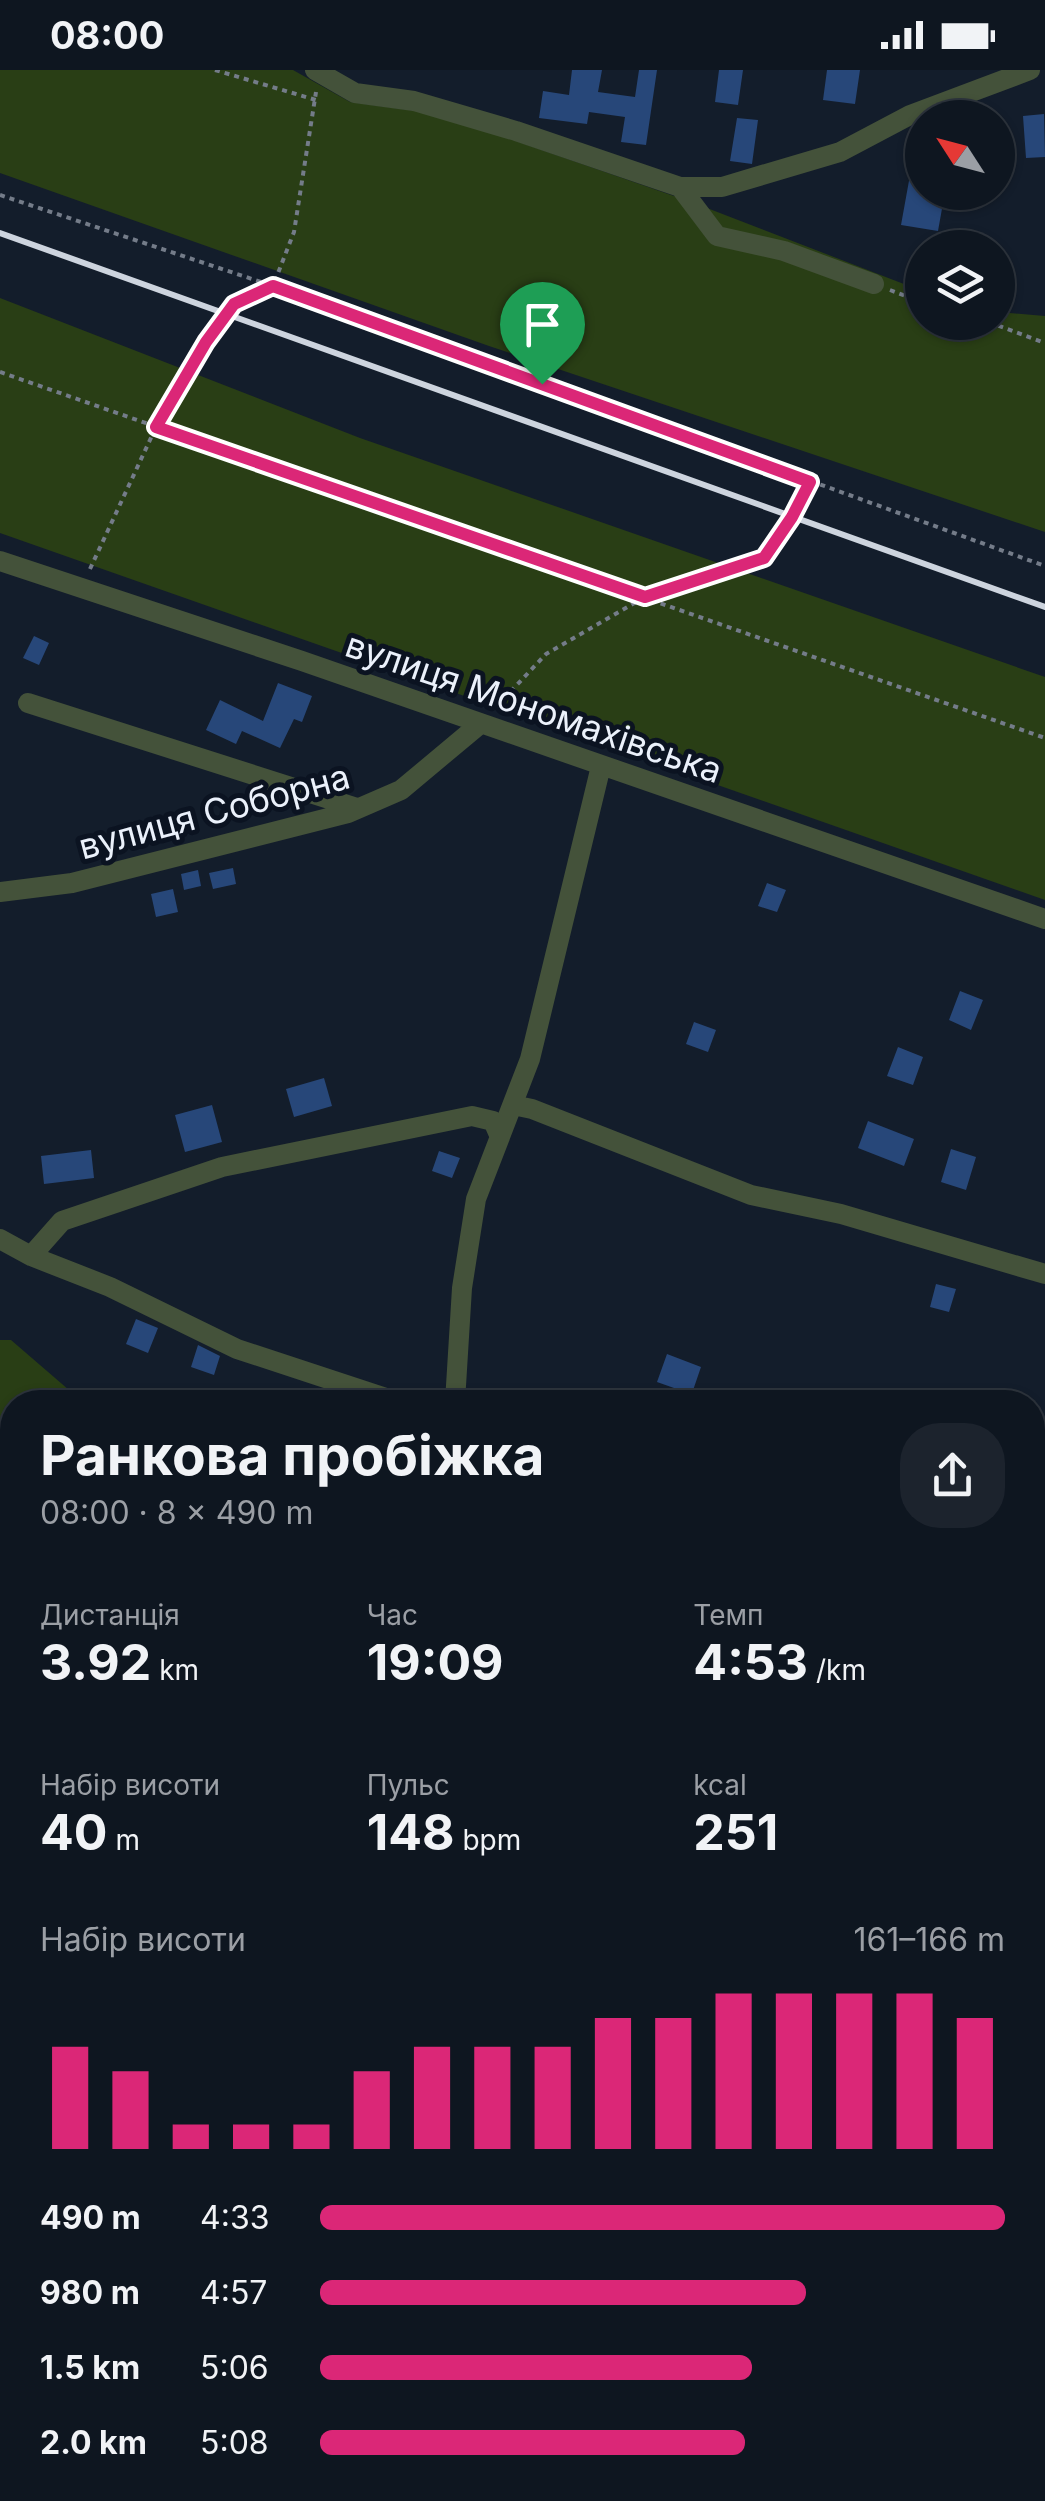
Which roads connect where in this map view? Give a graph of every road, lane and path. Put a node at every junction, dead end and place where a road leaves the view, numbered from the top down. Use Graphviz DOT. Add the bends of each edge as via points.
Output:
graph roads {
  1 [pos="215,70"];
  2 [pos="1030,70"];
  3 [pos="315,71"];
  4 [pos="316,100"];
  5 [pos="680,187"];
  6 [pos="0,195"];
  7 [pos="874,284"];
  8 [pos="273,286"];
  9 [pos="905,296"];
  10 [pos="1015,332"];
  11 [pos="1045,343"];
  12 [pos="0,372"];
  13 [pos="156,427"];
  14 [pos="810,482"];
  15 [pos="0,561"];
  16 [pos="1045,566"];
  17 [pos="81,589"];
  18 [pos="645,597"];
  19 [pos="28,704"];
  20 [pos="480,724"];
  21 [pos="1045,738"];
  22 [pos="602,766"];
  23 [pos="357,808"];
  24 [pos="0,892"];
  25 [pos="1045,919"];
  26 [pos="513,1105"];
  27 [pos="500,1137"];
  28 [pos="0,1239"];
  29 [pos="30,1256"];
  30 [pos="1045,1274"];
  31 [pos="362,1390"];
  32 [pos="456,1390"];
  1 -- 4 [label="path"];
  2 -- 5 [label="street" via="910,115 840,152 722,186"];
  3 -- 4 [label="path"];
  3 -- 5 [label="street" via="355,93 414,101"];
  4 -- 8 [label="path" via="294,232"];
  5 -- 7 [label="street" via="717,236 784,251"];
  6 -- 8 [label="path"];
  7 -- 9 [label="path"];
  8 -- 13 [label="path" via="234,304"];
  8 -- 14 [label="path"];
  10 -- 11 [label="path"];
  12 -- 13 [label="path"];
  13 -- 17 [label="path"];
  13 -- 18 [label="path"];
  14 -- 16 [label="path"];
  14 -- 18 [label="path" via="764,558"];
  15 -- 17 [label="street, вулиця Мономахівська"];
  17 -- 20 [label="street, вулиця Мономахівська"];
  18 -- 20 [label="path" via="546,654"];
  18 -- 21 [label="path"];
  19 -- 23 [label="street"];
  20 -- 22 [label="street, вулиця Мономахівська"];
  20 -- 23 [label="street, вулиця Соборна" via="401,790"];
  22 -- 25 [label="street, вулиця Мономахівська"];
  22 -- 26 [label="street"];
  23 -- 24 [label="street, вулиця Соборна" via="72,883"];
  26 -- 27 [label="street"];
  26 -- 30 [label="street" via="750,1195 841,1214"];
  27 -- 29 [label="street" via="494,1122 472,1116 222,1168 62,1221"];
  27 -- 32 [label="street" via="476,1199"];
  28 -- 29 [label="street"];
  29 -- 31 [label="street" via="237,1348"];
}
